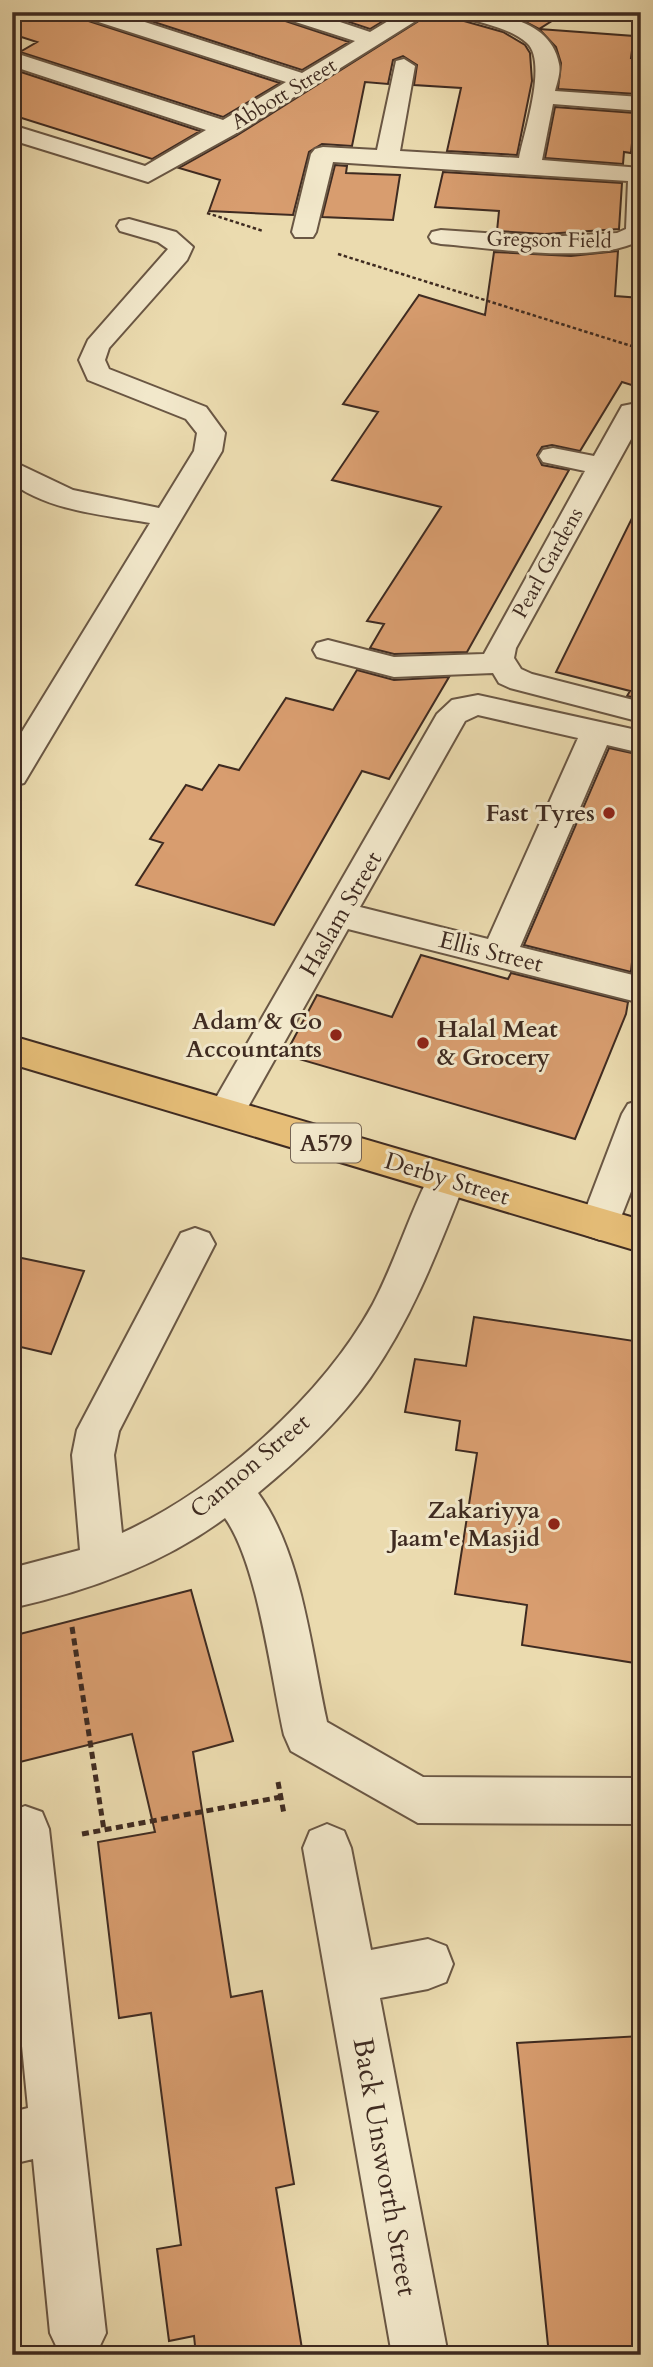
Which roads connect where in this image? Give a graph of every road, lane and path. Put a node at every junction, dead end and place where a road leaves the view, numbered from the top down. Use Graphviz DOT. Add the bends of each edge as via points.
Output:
graph roads {
  1 [pos="91,12"];
  2 [pos="288,12"];
  3 [pos="419,12"];
  4 [pos="469,12"];
  5 [pos="373,40"];
  6 [pos="12,60"];
  7 [pos="394,75"];
  8 [pos="306,81"];
  9 [pos="544,97"];
  10 [pos="641,104"];
  11 [pos="227,129"];
  12 [pos="12,132"];
  13 [pos="387,157"];
  14 [pos="529,166"];
  15 [pos="640,175"];
  16 [pos="205,212"];
  17 [pos="129,226"];
  18 [pos="304,232"];
  19 [pos="270,233"];
  20 [pos="441,234"];
  21 [pos="336,254"];
  22 [pos="641,349"];
  23 [pos="632,412"];
  24 [pos="553,456"];
  25 [pos="602,466"];
  26 [pos="12,469"];
  27 [pos="167,518"];
  28 [pos="328,650"];
  29 [pos="500,663"];
  30 [pos="641,712"];
  31 [pos="596,733"];
  32 [pos="641,742"];
  33 [pos="12,775"];
  34 [pos="341,915"];
  35 [pos="499,955"];
  36 [pos="641,990"];
  37 [pos="12,1049"];
  38 [pos="226,1113"];
  39 [pos="641,1114"];
  40 [pos="447,1179"];
  41 [pos="600,1224"];
  42 [pos="641,1236"];
  43 [pos="195,1244"];
  44 [pos="229,1488"];
  45 [pos="103,1562"];
  46 [pos="64,1575"];
  47 [pos="12,1588"];
  48 [pos="281,1797"];
  49 [pos="641,1801"];
  50 [pos="104,1830"];
  51 [pos="25,1837"];
  52 [pos="327,1848"];
  53 [pos="428,1964"];
  54 [pos="351,1979"];
  55 [pos="34,2133"];
  56 [pos="78,2333"];
  57 [pos="420,2355"];
  1 -- 8 [label="street"];
  2 -- 5 [label="street"];
  3 -- 5 [label="street, Abbott Street"];
  4 -- 9 [label="street" via="512,26 543,48 549,66"];
  5 -- 8 [label="street, Abbott Street"];
  6 -- 11 [label="street"];
  7 -- 13 [label="street"];
  8 -- 11 [label="street, Abbott Street"];
  9 -- 10 [label="street"];
  9 -- 14 [label="street"];
  11 -- 12 [label="street, Abbott Street" via="148,175"];
  13 -- 14 [label="street, Gregson Field"];
  13 -- 18 [label="street, Gregson Field" via="323,154"];
  14 -- 15 [label="street, Gregson Field"];
  15 -- 20 [label="street, Gregson Field" via="638,232 631,239 601,245"];
  16 -- 19 [label="path"];
  17 -- 27 [label="street" via="167,237 181,247 97,345 92,360 97,374 196,413 211,433 208,451"];
  21 -- 22 [label="path"];
  23 -- 25 [label="street, Pearl Gardens"];
  24 -- 25 [label="street"];
  25 -- 29 [label="street, Pearl Gardens" via="501,648"];
  26 -- 27 [label="street" via="21,478 65,496"];
  27 -- 33 [label="street"];
  28 -- 29 [label="street" via="394,667"];
  29 -- 30 [label="street" via="521,681"];
  31 -- 32 [label="street"];
  31 -- 34 [label="street, Haslam Street" via="478,705 453,714"];
  31 -- 35 [label="street"];
  34 -- 35 [label="street, Ellis Street"];
  34 -- 38 [label="street, Haslam Street"];
  35 -- 36 [label="street, Ellis Street"];
  37 -- 38 [label="main road, Derby Street / A579"];
  38 -- 40 [label="main road, Derby Street / A579"];
  39 -- 41 [label="street"];
  40 -- 41 [label="main road, Derby Street / A579"];
  40 -- 44 [label="street, Cannon Street" via="405,1282 373,1340 341,1384 288,1441"];
  41 -- 42 [label="main road, Derby Street / A579"];
  43 -- 45 [label="street" via="99,1430 93,1455"];
  44 -- 45 [label="street, Cannon Street" via="203,1509"];
  44 -- 49 [label="street" via="255,1524 271,1570 307,1735 418,1800"];
  45 -- 46 [label="street, Cannon Street"];
  46 -- 47 [label="street, Cannon Street"];
  46 -- 50 [label="path"];
  48 -- 50 [label="path"];
  50 -- 51 [label="path"];
  51 -- 55 [label="street"];
  52 -- 54 [label="street, Back Unsworth Street"];
  53 -- 54 [label="street"];
  54 -- 57 [label="street, Back Unsworth Street"];
  55 -- 56 [label="street"];
}
